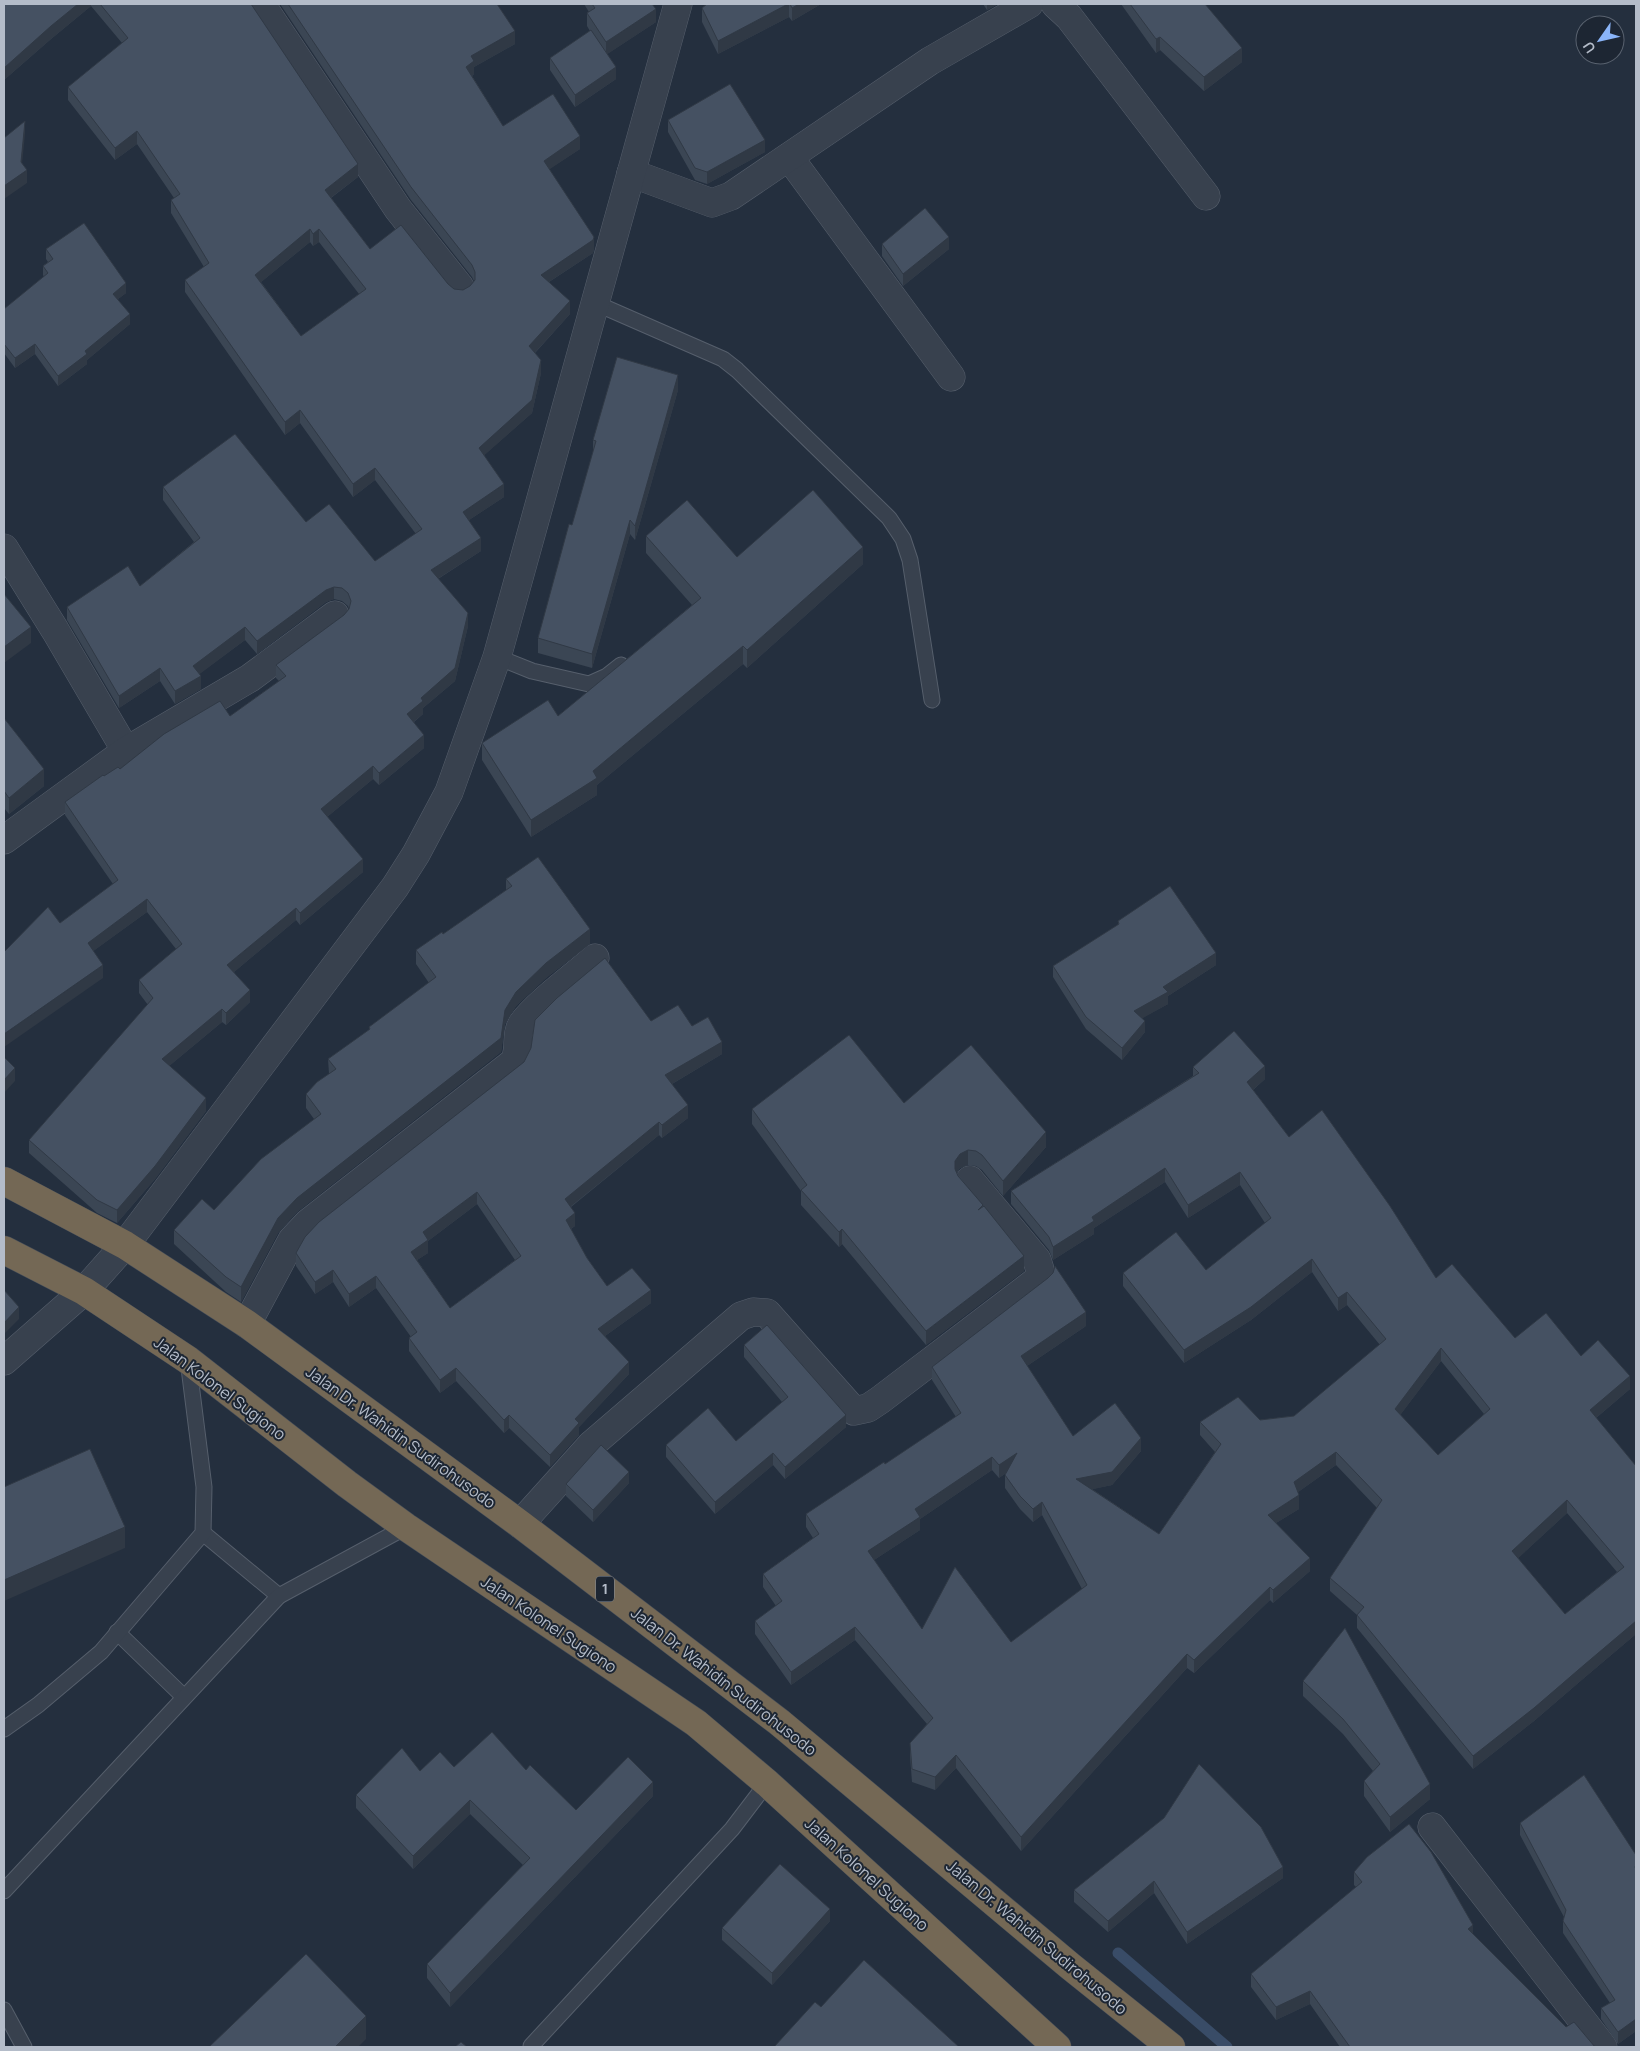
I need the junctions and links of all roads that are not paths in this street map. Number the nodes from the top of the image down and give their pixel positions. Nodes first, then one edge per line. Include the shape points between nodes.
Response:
1 (261, 4) edge
2 (678, 4) edge
3 (1029, 4) edge
4 (1055, 4) edge
5 (789, 157) junction
6 (642, 178) junction
7 (1206, 196) dead end
8 (460, 287) dead end
9 (602, 306) junction
10 (951, 377) dead end
11 (4, 548) edge
12 (335, 615) dead end
13 (630, 657) edge
14 (504, 659) junction
15 (932, 700) dead end
16 (126, 751) junction
17 (4, 840) edge
18 (595, 958) dead end
19 (970, 1180) dead end
20 (4, 1181) edge
21 (125, 1245) junction
22 (4, 1250) edge
23 (84, 1292) junction
24 (247, 1324) junction
25 (188, 1360) junction
26 (4, 1361) edge
27 (520, 1524) junction
28 (406, 1527) junction
29 (203, 1533) junction
30 (278, 1596) junction
31 (117, 1632) junction
32 (184, 1697) junction
33 (4, 1729) edge
34 (767, 1783) junction
35 (1432, 1827) dead end
36 (4, 1891) edge
37 (4, 2010) edge
38 (532, 2046) dead end
39 (24, 2047) edge
40 (1057, 2047) edge
41 (1171, 2047) edge
42 (1604, 2047) edge

1 - 8 street via 398,208
2 - 6 street
3 - 5 street via 930,61
4 - 7 street via 1069,17
5 - 6 street via 731,196 712,204
5 - 10 street
6 - 9 street
9 - 14 street
9 - 15 lane via 723,359 888,518 903,539 910,560
11 - 16 street
12 - 16 street via 250,678
13 - 14 lane via 607,676 588,684 532,671
14 - 21 street via 448,792 396,887
16 - 17 street
18 - 24 street via 522,1025 519,1054 514,1062 308,1222 292,1240
19 - 27 street via 1037,1260 1039,1279 1032,1285 880,1400 868,1408 854,1410 767,1313 753,1312 741,1316 591,1445
20 - 21 highway, Jalan Dr. Wahidin Sudirohusodo / 1
21 - 23 street
21 - 24 highway, Jalan Dr. Wahidin Sudirohusodo / 1
22 - 23 highway, Jalan Kolonel Sugiono
23 - 25 highway, Jalan Kolonel Sugiono
23 - 26 street
24 - 27 highway, Jalan Dr. Wahidin Sudirohusodo / 1
25 - 28 highway, Jalan Kolonel Sugiono
25 - 29 lane via 204,1487
27 - 41 highway, Jalan Dr. Wahidin Sudirohusodo / 1 via 779,1722
28 - 30 lane
28 - 34 highway, Jalan Kolonel Sugiono via 696,1723
29 - 30 lane
29 - 31 lane
30 - 32 lane
31 - 32 lane
31 - 33 lane via 101,1652
32 - 36 lane
34 - 38 lane via 732,1829
34 - 40 highway, Jalan Kolonel Sugiono
35 - 42 street
37 - 39 lane

